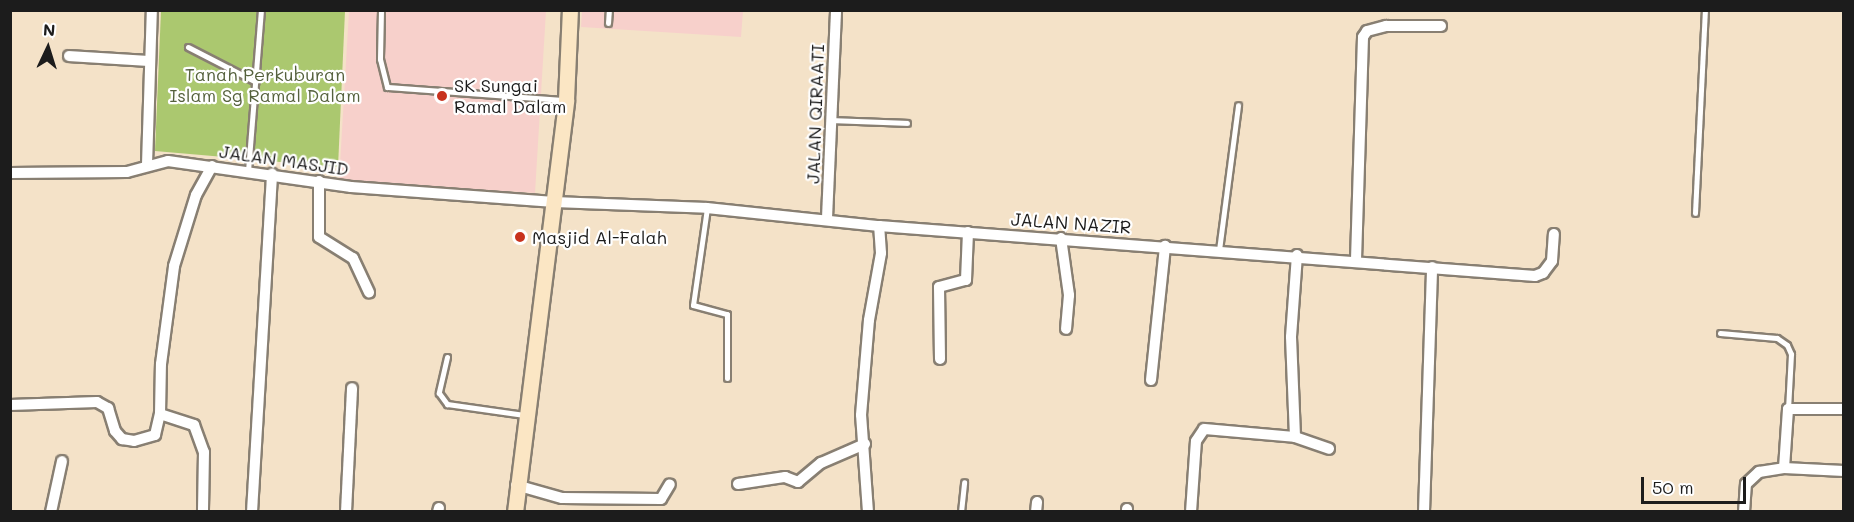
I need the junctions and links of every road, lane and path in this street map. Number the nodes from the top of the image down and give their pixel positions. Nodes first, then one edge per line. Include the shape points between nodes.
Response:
1 (152, 10) edge
2 (261, 10) edge
3 (381, 10) edge
4 (570, 10) edge
5 (609, 10) edge
6 (836, 10) edge
7 (1705, 10) edge
8 (608, 22) dead end
9 (1441, 26) dead end
10 (188, 47) dead end
11 (69, 56) dead end
12 (148, 61) junction
13 (256, 82) junction
14 (566, 100) junction
15 (1238, 105) dead end
16 (832, 120) junction
17 (907, 123) dead end
18 (147, 165) junction
19 (212, 166) junction
20 (248, 171) junction
21 (10, 173) edge
22 (272, 174) junction
23 (319, 181) junction
24 (554, 202) junction
25 (706, 208) junction
26 (1695, 213) dead end
27 (828, 219) junction
28 (879, 226) junction
29 (968, 232) junction
30 (1554, 234) dead end
31 (1061, 238) junction
32 (1165, 246) junction
33 (1219, 250) junction
34 (1297, 255) junction
35 (1356, 260) junction
36 (1432, 267) junction
37 (369, 292) dead end
38 (1066, 329) dead end
39 (1720, 333) dead end
40 (447, 357) dead end
41 (940, 359) dead end
42 (727, 378) dead end
43 (1151, 380) dead end
44 (352, 388) dead end
45 (10, 405) edge
46 (1788, 409) junction
47 (1844, 409) edge
48 (160, 414) junction
49 (524, 415) junction
50 (1295, 437) junction
51 (865, 444) junction
52 (1329, 449) dead end
53 (62, 461) dead end
54 (1784, 468) junction
55 (1844, 471) edge
56 (964, 482) dead end
57 (670, 484) dead end
58 (738, 484) dead end
59 (516, 485) junction
60 (51, 512) edge
61 (203, 512) edge
62 (252, 512) edge
63 (346, 512) edge
64 (515, 512) edge
65 (868, 512) edge
66 (961, 512) edge
67 (1191, 512) edge
68 (1424, 512) edge
69 (1744, 512) edge

1 - 12 street
2 - 13 lane
3 - 14 lane via 380,59 387,87
4 - 14 street
5 - 8 lane
6 - 16 street, JALAN QIRAATI
7 - 26 lane
9 - 35 street via 1386,26 1368,31 1363,37
10 - 13 lane
11 - 12 street
12 - 18 street
13 - 20 lane
14 - 24 street
15 - 33 lane
16 - 17 lane
16 - 27 street, JALAN QIRAATI
18 - 19 street, JALAN MASJID via 168,161
18 - 21 street, JALAN MASJID via 105,174
19 - 20 street, JALAN MASJID
19 - 48 street via 196,195 174,266 161,364
20 - 22 street, JALAN MASJID
22 - 23 street, JALAN MASJID
22 - 62 street
23 - 24 street, JALAN MASJID
23 - 37 street via 319,237 353,258
24 - 25 street, JALAN NAZIR
24 - 49 street
25 - 27 street, JALAN NAZIR
25 - 42 lane via 693,305 727,314
27 - 28 street, JALAN NAZIR
28 - 29 street, JALAN NAZIR
28 - 51 street via 881,253 869,320 861,415
29 - 31 street, JALAN NAZIR
29 - 41 street via 966,280 939,287
30 - 36 street, JALAN NAZIR via 1552,261 1544,273 1535,276
31 - 32 street, JALAN NAZIR
31 - 38 street via 1069,295
32 - 33 street, JALAN NAZIR
32 - 43 street
33 - 34 street, JALAN NAZIR
34 - 35 street, JALAN NAZIR
34 - 50 street via 1291,337
35 - 36 street, JALAN NAZIR
36 - 68 street
39 - 46 lane via 1777,338 1787,345 1791,354
40 - 49 lane via 439,393 447,404
44 - 63 street
45 - 48 street via 97,402 108,408 115,431 122,439 135,441 155,435
46 - 47 street
46 - 54 street
48 - 61 street via 195,425 201,438
49 - 59 street
50 - 52 street
50 - 67 street via 1204,429 1196,441
51 - 58 street via 821,463 798,482 785,477
51 - 65 street
53 - 60 street
54 - 55 street
54 - 69 street via 1750,477
56 - 66 lane
57 - 59 street via 661,499 562,498
59 - 64 street

